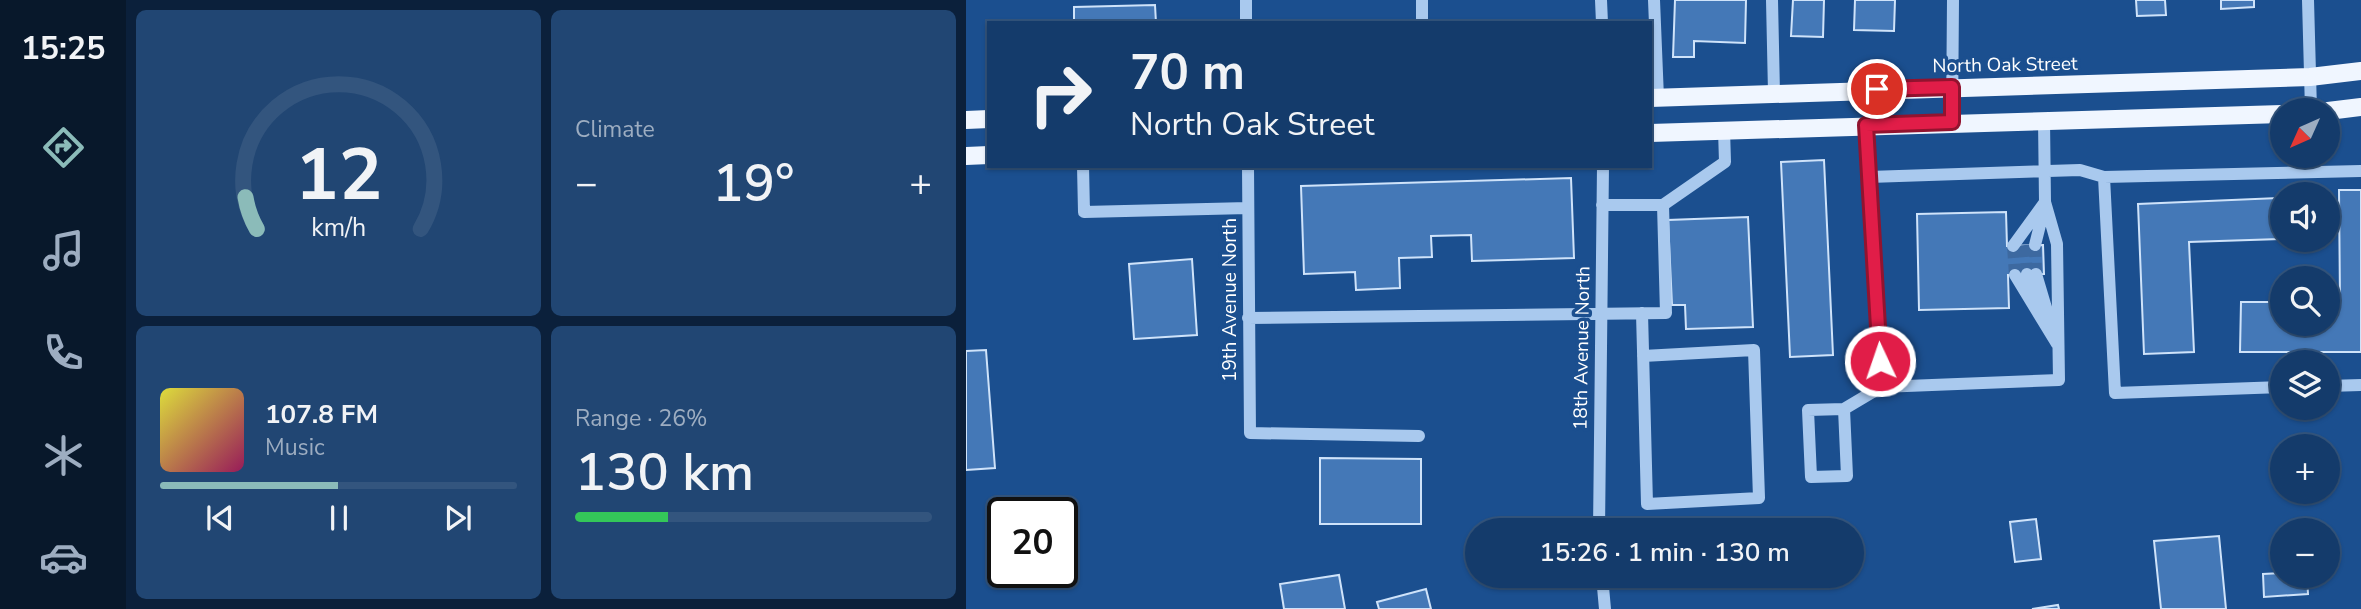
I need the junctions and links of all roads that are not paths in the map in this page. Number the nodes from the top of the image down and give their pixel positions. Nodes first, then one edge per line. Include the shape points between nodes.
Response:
1 (1246, 0) edge
2 (1422, 0) edge
3 (1601, 0) edge
4 (1654, 0) edge
5 (1772, 0) edge
6 (1953, 0) edge
7 (2308, 0) edge
8 (1246, 21) edge
9 (1422, 21) edge
10 (1602, 21) edge
11 (2361, 71) edge
12 (2310, 77) junction
13 (1952, 87) junction
14 (1774, 93) junction
15 (1654, 98) edge
16 (2311, 98) edge
17 (2361, 107) edge
18 (2340, 110) edge
19 (2270, 114) edge
20 (987, 119) edge
21 (966, 120) edge
22 (2044, 120) junction
23 (1952, 122) junction
24 (1866, 125) junction
25 (1724, 130) junction
26 (1652, 133) edge
27 (987, 155) edge
28 (966, 156) edge
29 (1083, 168) edge
30 (1248, 168) edge
31 (1603, 168) edge
32 (2311, 170) joint
33 (2044, 171) junction
34 (2361, 171) edge
35 (1869, 177) junction
36 (2104, 177) junction
37 (2045, 202) junction
38 (1602, 205) junction
39 (1663, 205) junction
40 (1248, 208) junction
41 (1642, 313) junction
42 (1599, 314) junction
43 (1248, 318) junction
44 (2057, 345) junction
45 (1643, 356) junction
46 (2361, 385) edge
47 (2340, 386) edge
48 (1881, 387) junction
49 (2270, 387) edge
50 (1843, 408) junction
51 (1419, 436) dead end
52 (1599, 518) edge
53 (1603, 588) edge
54 (1605, 609) edge

1 - 8 street
2 - 9 street
3 - 10 street
4 - 15 street
5 - 14 street
6 - 13 street
7 - 12 street
11 - 12 main road, North Oak Street
12 - 13 main road, North Oak Street
12 - 16 street
13 - 14 main road, North Oak Street
13 - 23 street
14 - 15 main road, North Oak Street
17 - 18 main road
19 - 22 main road
20 - 21 main road
22 - 23 main road
22 - 33 street
23 - 24 main road
24 - 25 main road
24 - 35 street
25 - 26 main road
25 - 39 street via 1725,162
27 - 28 main road
29 - 40 street via 1084,212
30 - 40 street, 19th Avenue North
31 - 38 street, 18th Avenue North
32 - 34 street
32 - 36 street
33 - 35 street
33 - 36 street via 2080,170
33 - 37 street
35 - 48 street
36 - 49 street via 2115,393
37 - 37 street via 2024,245
37 - 44 street via 2057,244
38 - 39 street
38 - 42 street, 18th Avenue North
39 - 41 street via 1666,313
40 - 43 street, 19th Avenue North
41 - 42 street
41 - 45 street
42 - 43 street
42 - 52 street, 18th Avenue North
43 - 51 street, 19th Avenue North via 1250,433
44 - 44 street via 2026,274
44 - 48 street via 2059,380
45 - 45 street via 1647,504 1759,498 1754,350
46 - 47 street
48 - 50 street
50 - 50 street via 1808,410 1811,477 1847,476
53 - 54 street

